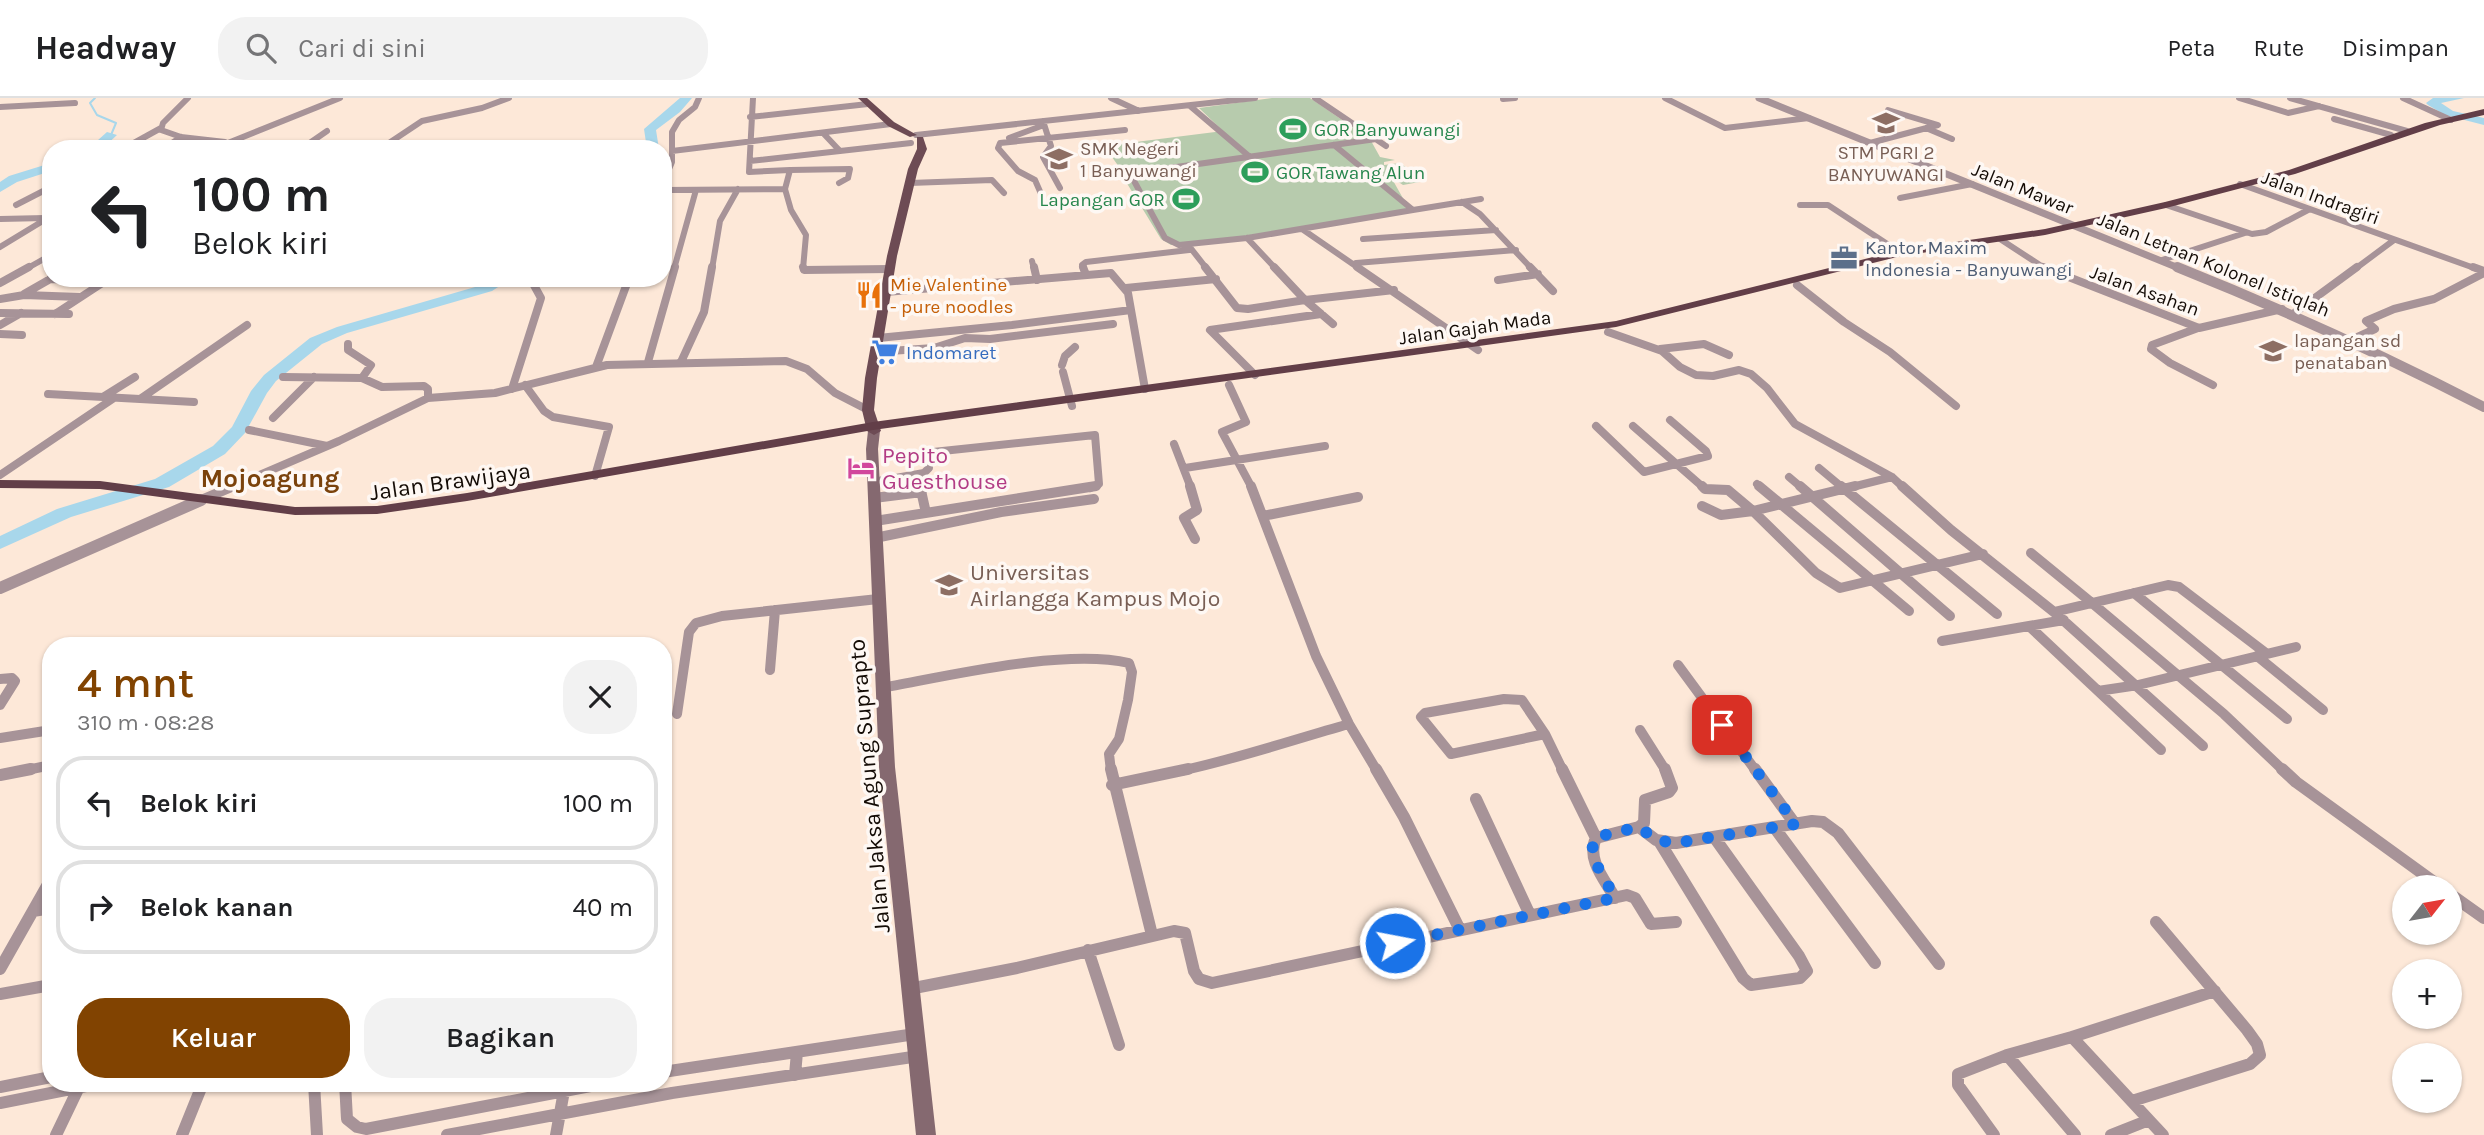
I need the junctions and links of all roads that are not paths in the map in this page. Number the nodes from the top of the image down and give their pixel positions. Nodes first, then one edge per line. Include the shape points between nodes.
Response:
1 (188, 98) edge
2 (340, 98) edge
3 (509, 98) edge
4 (699, 98) edge
5 (753, 98) edge
6 (1111, 98) edge
7 (1255, 98) edge
8 (1315, 98) edge
9 (1326, 98) edge
10 (1515, 98) edge
11 (1665, 98) edge
12 (1759, 98) edge
13 (2239, 98) edge
14 (2290, 98) edge
15 (2403, 98) edge
16 (1503, 99) edge
17 (1219, 100) edge
18 (865, 101) edge
19 (75, 103) dead end
20 (1190, 106) junction
21 (2319, 106) junction
22 (0, 107) edge
23 (1888, 110) dead end
24 (1139, 111) junction
25 (2484, 112) edge
26 (1102, 115) junction
27 (750, 117) junction
28 (1809, 118) junction
29 (2334, 119) dead end
30 (2454, 119) junction
31 (1044, 123) junction
32 (1363, 123) dead end
33 (2436, 124) junction
34 (892, 125) junction
35 (161, 128) junction
36 (1926, 128) junction
37 (1125, 130) dead end
38 (327, 131) dead end
39 (2407, 131) junction
40 (1114, 132) junction
41 (823, 133) junction
42 (2391, 135) junction
43 (181, 137) junction
44 (1049, 138) junction
45 (1376, 139) junction
46 (1952, 139) dead end
47 (139, 140) edge
48 (176, 140) edge
49 (209, 140) edge
50 (234, 140) edge
51 (314, 140) edge
52 (394, 140) edge
53 (915, 140) junction
54 (751, 143) junction
55 (1000, 143) junction
56 (1870, 143) junction
57 (1334, 145) junction
58 (1386, 146) dead end
59 (672, 151) junction
60 (840, 151) junction
61 (1250, 157) junction
62 (672, 159) edge
63 (750, 161) junction
64 (826, 161) dead end
65 (823, 169) junction
66 (790, 170) junction
67 (749, 172) junction
68 (2284, 173) junction
69 (839, 183) dead end
70 (910, 183) junction
71 (1972, 184) junction
72 (2239, 184) junction
73 (1060, 188) dead end
74 (785, 189) junction
75 (672, 190) edge
76 (696, 190) junction
77 (740, 190) junction
78 (42, 192) edge
79 (1004, 193) dead end
80 (1042, 196) dead end
81 (1900, 198) dead end
82 (1481, 199) dead end
83 (1462, 202) junction
84 (16, 205) dead end
85 (1800, 205) dead end
86 (2166, 205) junction
87 (1413, 210) junction
88 (2308, 211) junction
89 (42, 217) edge
90 (0, 219) edge
91 (42, 222) edge
92 (1302, 229) junction
93 (2075, 229) junction
94 (1496, 230) junction
95 (2249, 233) junction
96 (1247, 238) junction
97 (1363, 239) dead end
98 (2394, 240) junction
99 (2003, 241) junction
100 (0, 247) edge
101 (1191, 248) junction
102 (1516, 250) junction
103 (1901, 253) junction
104 (42, 260) edge
105 (2162, 260) junction
106 (1032, 261) dead end
107 (1355, 263) junction
108 (890, 269) junction
109 (2484, 272) edge
110 (1538, 274) junction
111 (1086, 275) junction
112 (672, 276) edge
113 (1216, 279) junction
114 (1037, 280) junction
115 (1498, 280) dead end
116 (0, 283) edge
117 (42, 284) edge
118 (1797, 285) junction
119 (96, 287) edge
120 (535, 287) edge
121 (626, 287) edge
122 (669, 287) edge
123 (1126, 288) junction
124 (1394, 290) junction
125 (1553, 291) dead end
126 (886, 292) junction
127 (24, 295) junction
128 (80, 298) junction
129 (0, 299) edge
130 (1305, 300) junction
131 (2283, 309) junction
132 (1131, 310) junction
133 (0, 313) edge
134 (21, 313) junction
135 (54, 314) junction
136 (69, 314) dead end
137 (1321, 314) junction
138 (2293, 314) junction
139 (1113, 324) dead end
140 (1333, 324) dead end
141 (0, 325) edge
142 (247, 325) dead end
143 (2199, 328) junction
144 (1608, 332) junction
145 (0, 334) edge
146 (22, 335) dead end
147 (878, 338) junction
148 (2351, 340) junction
149 (348, 344) dead end
150 (1074, 347) dead end
151 (1475, 347) junction
152 (1659, 349) junction
153 (875, 352) junction
154 (1729, 355) dead end
155 (648, 362) junction
156 (681, 362) junction
157 (596, 367) junction
158 (1255, 375) junction
159 (135, 377) dead end
160 (283, 377) dead end
161 (314, 377) junction
162 (362, 378) junction
163 (1229, 384) junction
164 (525, 385) junction
165 (2213, 385) dead end
166 (1179, 388) junction
167 (512, 389) junction
168 (1145, 390) junction
169 (48, 394) dead end
170 (103, 397) junction
171 (114, 398) junction
172 (428, 398) junction
173 (140, 399) junction
174 (194, 402) dead end
175 (1071, 403) junction
176 (1956, 406) dead end
177 (2484, 407) edge
178 (868, 410) junction
179 (273, 418) dead end
180 (1670, 420) dead end
181 (1596, 426) dead end
182 (1633, 426) dead end
183 (873, 428) junction
184 (249, 430) dead end
185 (1174, 444) dead end
186 (328, 446) junction
187 (1325, 446) dead end
188 (1238, 461) junction
189 (677, 463) junction
190 (1676, 464) junction
191 (1185, 468) junction
192 (1819, 468) dead end
193 (0, 475) edge
194 (918, 475) junction
195 (595, 476) junction
196 (1789, 477) dead end
197 (1892, 477) junction
198 (0, 484) edge
199 (1758, 484) dead end
200 (128, 490) junction
201 (873, 490) junction
202 (1846, 490) junction
203 (0, 491) edge
204 (922, 492) junction
205 (157, 495) joint
206 (1358, 497) dead end
207 (1814, 498) junction
208 (1094, 499) dead end
209 (194, 502) junction
210 (1780, 505) junction
211 (1702, 506) dead end
212 (1753, 511) junction
213 (926, 513) junction
214 (1264, 516) junction
215 (875, 530) junction
216 (1195, 539) dead end
217 (1983, 554) junction
218 (2031, 554) dead end
219 (1937, 565) junction
220 (1903, 573) junction
221 (1872, 581) junction
222 (0, 588) edge
223 (2134, 593) junction
224 (878, 599) junction
225 (2092, 603) junction
226 (775, 610) junction
227 (1909, 611) dead end
228 (2054, 611) junction
229 (1997, 614) dead end
230 (1950, 616) dead end
231 (2064, 620) junction
232 (2029, 626) junction
233 (1942, 641) dead end
234 (2296, 647) dead end
235 (2262, 655) junction
236 (2223, 664) junction
237 (1678, 665) dead end
238 (770, 670) dead end
239 (2178, 675) junction
240 (0, 678) edge
241 (2138, 685) junction
242 (881, 688) junction
243 (2098, 691) junction
244 (0, 705) edge
245 (2323, 710) dead end
246 (677, 714) dead end
247 (2287, 719) dead end
248 (1349, 724) junction
249 (1640, 730) dead end
250 (42, 731) edge
251 (1545, 734) junction
252 (0, 738) edge
253 (2203, 746) dead end
254 (2161, 750) dead end
255 (42, 767) edge
256 (0, 775) edge
257 (1112, 785) junction
258 (1476, 799) dead end
259 (1796, 824) junction
260 (1639, 827) junction
261 (1774, 827) junction
262 (1714, 837) junction
263 (1596, 838) junction
264 (1659, 841) junction
265 (2424, 875) edge
266 (1615, 898) junction
267 (42, 899) edge
268 (2462, 902) edge
269 (42, 910) edge
270 (33, 911) junction
271 (1530, 915) junction
272 (2484, 918) edge
273 (1676, 922) dead end
274 (2156, 922) dead end
275 (1460, 930) junction
276 (1152, 935) junction
277 (1088, 950) junction
278 (1875, 963) dead end
279 (1939, 964) dead end
280 (0, 969) edge
281 (42, 987) edge
282 (909, 989) junction
283 (2215, 991) junction
284 (0, 994) edge
285 (915, 1034) junction
286 (2072, 1037) junction
287 (1119, 1045) dead end
288 (797, 1052) junction
289 (2007, 1055) junction
290 (919, 1056) junction
291 (672, 1071) edge
292 (794, 1074) junction
293 (42, 1079) edge
294 (0, 1087) edge
295 (50, 1092) edge
296 (77, 1092) edge
297 (199, 1092) edge
298 (317, 1092) edge
299 (345, 1092) edge
300 (559, 1092) edge
301 (564, 1092) edge
302 (2132, 1101) junction
303 (0, 1103) edge
304 (560, 1113) junction
305 (2149, 1119) junction
306 (55, 1135) edge
307 (182, 1135) edge
308 (317, 1135) edge
309 (447, 1135) edge
310 (556, 1135) edge
311 (926, 1135) edge
312 (1994, 1135) edge
313 (2075, 1135) edge
314 (2111, 1135) edge
315 (2164, 1135) edge

1 - 35 street
2 - 50 street
3 - 52 street via 422,121
4 - 59 street via 674,129
5 - 27 street
6 - 24 street
7 - 17 street
8 - 45 street
9 - 32 street
10 - 16 street
11 - 28 street via 1725,128
12 - 28 street, Jalan Mawar
13 - 21 street via 2288,113
14 - 21 street
15 - 30 street
17 - 20 street
18 - 27 street
18 - 34 main road
19 - 22 street
20 - 24 street
20 - 61 street
21 - 39 street
23 - 36 street via 1938,124
24 - 26 street
25 - 30 highway
26 - 31 street
26 - 40 street
27 - 54 street
28 - 56 street, Jalan Mawar
29 - 42 street
30 - 33 highway
31 - 44 street
31 - 53 street via 962,130
31 - 55 street
33 - 39 highway
33 - 68 highway
34 - 41 street
34 - 53 main road
35 - 43 street
35 - 47 street
36 - 46 street
36 - 56 street
37 - 40 street
38 - 51 street
39 - 42 highway
40 - 44 street
41 - 54 street
41 - 60 street
42 - 68 highway
43 - 48 street
43 - 49 street
44 - 55 street
44 - 73 street via 1051,146 1042,158
45 - 57 street
45 - 58 street
53 - 60 street
53 - 70 main road
54 - 59 street
54 - 63 street
55 - 80 street via 998,148 1018,171 1035,180
56 - 71 street, Jalan Mawar
57 - 61 street
57 - 87 street
59 - 62 street
60 - 63 street
61 - 101 street via 1134,176 1165,238
63 - 67 street
64 - 65 street
65 - 66 street
65 - 69 street via 850,169 848,178
66 - 67 street
66 - 74 street
67 - 77 street
68 - 72 highway
70 - 79 street via 992,180
70 - 108 main road
71 - 81 street
71 - 93 street, Jalan Mawar
72 - 86 highway
72 - 88 street, Jalan Indragiri
74 - 77 street
74 - 108 street via 806,235 804,270
75 - 76 street
76 - 77 street
76 - 112 street
77 - 156 street via 720,221 704,312
78 - 84 street
82 - 83 street
83 - 87 street
83 - 94 street
85 - 103 street via 1828,205
86 - 93 highway
86 - 95 street
87 - 92 street
88 - 95 street via 2262,233
88 - 98 street, Jalan Indragiri
89 - 90 street
91 - 100 street
92 - 96 street
92 - 107 street
93 - 99 highway
93 - 105 street, Jalan Letnan Kolonel Istiqlah
94 - 97 street
94 - 102 street
95 - 105 street
96 - 101 street
96 - 130 street
98 - 109 street
98 - 138 street, Jalan Indragiri
99 - 103 highway, Jalan Gajah Mada
99 - 118 highway via 1919,255
99 - 143 street, Jalan Asahan via 2048,270
101 - 111 street via 1086,262 1082,265
101 - 113 street
102 - 107 street
102 - 110 street
103 - 151 highway, Jalan Gajah Mada via 1616,324
104 - 116 street
105 - 131 street, Jalan Letnan Kolonel Istiqlah
106 - 114 street
107 - 124 street
108 - 126 main road
109 - 148 street via 2434,299 2365,322 2375,330
110 - 115 street
110 - 125 street
111 - 114 street
111 - 123 street via 1111,273
113 - 123 street
113 - 130 street via 1240,309
114 - 126 street
117 - 127 street
118 - 144 highway
118 - 176 street
119 - 128 street
120 - 167 street via 541,298
121 - 157 street
122 - 155 street
123 - 132 street
124 - 130 street
124 - 151 street
126 - 147 main road
127 - 128 street
127 - 129 street
128 - 135 street
130 - 137 street
131 - 138 street, Jalan Letnan Kolonel Istiqlah
131 - 143 street, Jalan Asahan
132 - 147 street
132 - 168 street
133 - 134 street
134 - 135 street
134 - 141 street
135 - 136 street
137 - 140 street
137 - 158 street via 1210,330
138 - 148 street, Jalan Letnan Kolonel Istiqlah
139 - 153 street
142 - 173 street
143 - 165 street via 2159,341 2151,349
144 - 151 highway
144 - 152 street
145 - 146 street
147 - 153 main road
148 - 177 street, Jalan Letnan Kolonel Istiqlah
149 - 162 street via 351,354 372,365
150 - 175 street via 1065,356 1063,368
151 - 158 highway, Jalan Gajah Mada
151 - 163 highway
152 - 154 street via 1704,344
152 - 197 street via 1680,367 1701,376 1747,372 1767,388 1795,424
153 - 178 main road
155 - 156 street
155 - 157 street
156 - 178 street via 786,361 807,369 835,393
157 - 164 street
158 - 166 highway, Jalan Gajah Mada
159 - 170 street
160 - 161 street
161 - 162 street
161 - 179 street
162 - 172 street via 377,386 424,386
163 - 166 highway
163 - 188 street via 1246,422 1222,432
164 - 167 street
164 - 195 street via 553,417 609,427
166 - 168 highway, Jalan Gajah Mada
166 - 175 highway
167 - 172 street
168 - 175 highway, Jalan Gajah Mada
169 - 170 street
170 - 171 street
171 - 173 street
171 - 193 street
172 - 186 street
173 - 174 street
175 - 183 highway, Jalan Gajah Mada
175 - 183 highway, Jalan Brawijaya via 903,428
178 - 183 main road
180 - 190 street via 1708,454
181 - 190 street via 1644,472
182 - 190 street
183 - 189 highway, Jalan Brawijaya
183 - 201 main road, Jalan Jaksa Agung Suprapto
184 - 186 street
185 - 191 street
186 - 209 street
187 - 188 street
188 - 191 street
188 - 214 street
189 - 195 highway, Jalan Brawijaya
189 - 209 highway, Jalan Brawijaya via 464,505 373,516 280,517
190 - 212 street via 1702,490 1728,490
191 - 216 street via 1198,508 1184,518
192 - 202 street
194 - 201 street
194 - 204 street
194 - 213 street via 928,471 928,455 933,452 1095,435 1096,486
195 - 209 highway, Jalan Brawijaya via 377,510 295,511
196 - 207 street
197 - 202 street
197 - 217 street
198 - 200 highway, Jalan Brawijaya via 84,484
199 - 210 street
200 - 203 highway, Jalan Brawijaya
200 - 205 highway, Jalan Brawijaya
201 - 204 street
201 - 215 main road, Jalan Jaksa Agung Suprapto
202 - 207 street
202 - 219 street
204 - 213 street
205 - 209 highway, Jalan Brawijaya
206 - 214 street
207 - 210 street
207 - 220 street
208 - 215 street
209 - 222 street
210 - 212 street
210 - 221 street
211 - 212 street via 1724,518
212 - 221 street via 1833,586
213 - 215 street
214 - 248 street via 1317,656
215 - 224 main road, Jalan Jaksa Agung Suprapto
217 - 219 street
217 - 228 street
218 - 225 street
219 - 220 street
219 - 229 street
220 - 221 street
220 - 230 street
221 - 227 street
223 - 225 street
223 - 235 street via 2179,587
223 - 236 street
224 - 226 street
224 - 242 main road, Jalan Jaksa Agung Suprapto
225 - 228 street
225 - 239 street
226 - 238 street
226 - 246 street via 703,619 692,626
228 - 231 street
231 - 232 street
231 - 241 street
232 - 233 street
232 - 243 street
234 - 235 street
235 - 236 street
235 - 245 street
236 - 239 street
236 - 247 street
237 - 259 street
239 - 241 street
239 - 265 street via 2296,782
240 - 244 street via 15,681
241 - 243 street
241 - 253 street
242 - 257 street via 1039,663 1126,661 1132,672 1119,739 1110,754
242 - 282 main road, Jalan Jaksa Agung Suprapto
243 - 254 street
248 - 257 street via 1235,759
248 - 275 street via 1378,769
249 - 260 street via 1669,775 1672,788 1645,800 1644,822
250 - 252 street
251 - 251 street via 1518,698 1421,717 1451,754
251 - 263 street
255 - 256 street
257 - 276 street
258 - 271 street
259 - 261 street
259 - 279 street via 1823,822 1838,832
260 - 263 street
260 - 264 street
261 - 262 street
261 - 278 street
262 - 264 street
262 - 264 street via 1799,956 1807,971 1800,978 1751,985 1743,978
263 - 266 street via 1591,846 1594,860
266 - 271 street
266 - 273 street via 1632,895 1652,925
267 - 270 street
268 - 272 street
269 - 270 street
270 - 280 street
271 - 275 street
274 - 283 street
275 - 276 street via 1212,983 1199,979 1185,933
276 - 277 street
277 - 282 street
277 - 287 street
281 - 284 street
282 - 285 main road, Jalan Jaksa Agung Suprapto
283 - 286 street
283 - 302 street via 2257,1044 2256,1061
285 - 288 street
285 - 290 main road, Jalan Jaksa Agung Suprapto
286 - 289 street
286 - 302 street
288 - 291 street
288 - 292 street
289 - 312 street via 1961,1071 1956,1077
289 - 313 street
290 - 292 street
290 - 311 main road, Jalan Jaksa Agung Suprapto
292 - 304 street
293 - 294 street
295 - 303 street
296 - 306 street
297 - 307 street
298 - 308 street
299 - 300 street via 348,1122 366,1129
301 - 304 street
302 - 305 street
304 - 309 street
304 - 310 street
305 - 314 street
305 - 315 street

